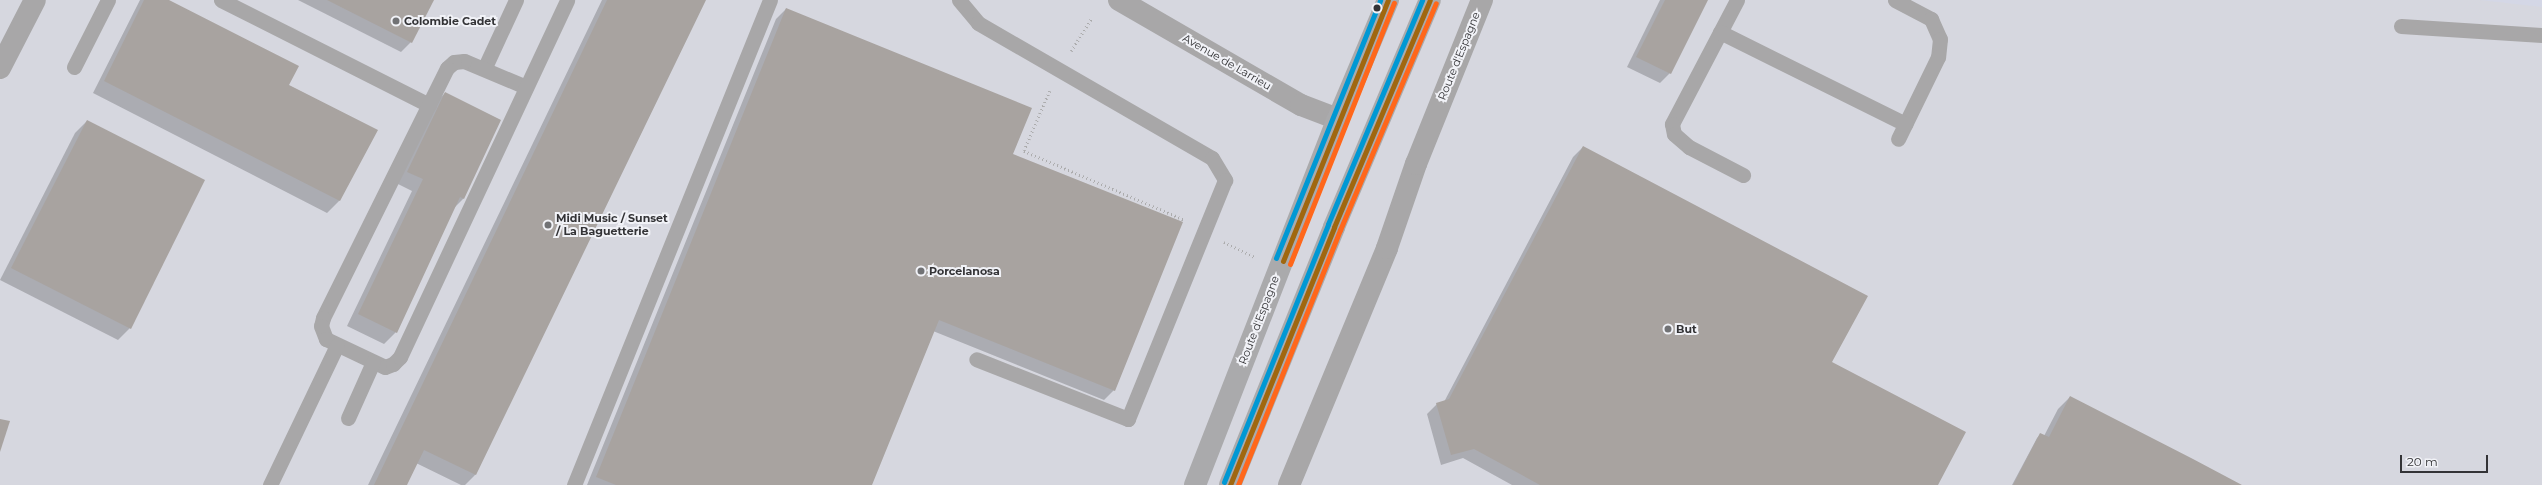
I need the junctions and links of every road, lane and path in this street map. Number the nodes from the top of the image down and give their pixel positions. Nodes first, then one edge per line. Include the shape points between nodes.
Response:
1 (35, 0) edge
2 (108, 0) edge
3 (221, 0) edge
4 (516, 0) edge
5 (567, 0) edge
6 (770, 0) edge
7 (959, 0) edge
8 (1119, 0) edge
9 (1388, 0) edge
10 (1430, 0) edge
11 (1482, 0) edge
12 (1737, 0) edge
13 (1895, 0) edge
14 (1091, 19) dead end
15 (2401, 26) dead end
16 (1720, 32) junction
17 (2542, 35) edge
18 (74, 67) dead end
19 (485, 67) junction
20 (0, 68) edge
21 (1059, 70) junction
22 (526, 88) junction
23 (429, 105) junction
24 (1338, 119) junction
25 (1905, 124) junction
26 (1898, 139) dead end
27 (1743, 175) dead end
28 (1204, 234) junction
29 (1258, 258) dead end
30 (337, 345) junction
31 (976, 359) dead end
32 (373, 362) junction
33 (348, 418) dead end
34 (270, 485) edge
35 (574, 485) edge
36 (1195, 485) edge
37 (1230, 485) edge
38 (1289, 485) edge

1 - 20 street
2 - 18 lane
3 - 23 lane
4 - 19 lane
5 - 22 lane
6 - 35 lane
7 - 21 lane via 978,23
8 - 24 street, Avenue de Larrieu via 1301,105
9 - 24 main road, Route d'Espagne
10 - 37 main road via 1334,227
11 - 38 street, Route d'Espagne via 1416,164 1387,248
12 - 16 lane
13 - 25 lane via 1931,19 1940,39 1938,57
14 - 21 path
15 - 17 lane
16 - 25 lane
16 - 27 lane via 1672,124 1674,134 1689,147
19 - 22 lane
19 - 23 lane via 464,61 454,62 447,68
21 - 28 lane via 1212,158 1225,180
21 - 28 path via 1024,151 1189,221
22 - 32 lane via 400,357 386,367
23 - 30 lane via 323,318 322,334
24 - 36 main road, Route d'Espagne
25 - 26 lane
28 - 29 path
28 - 31 lane via 1128,418
30 - 32 lane
30 - 34 lane
32 - 33 lane

